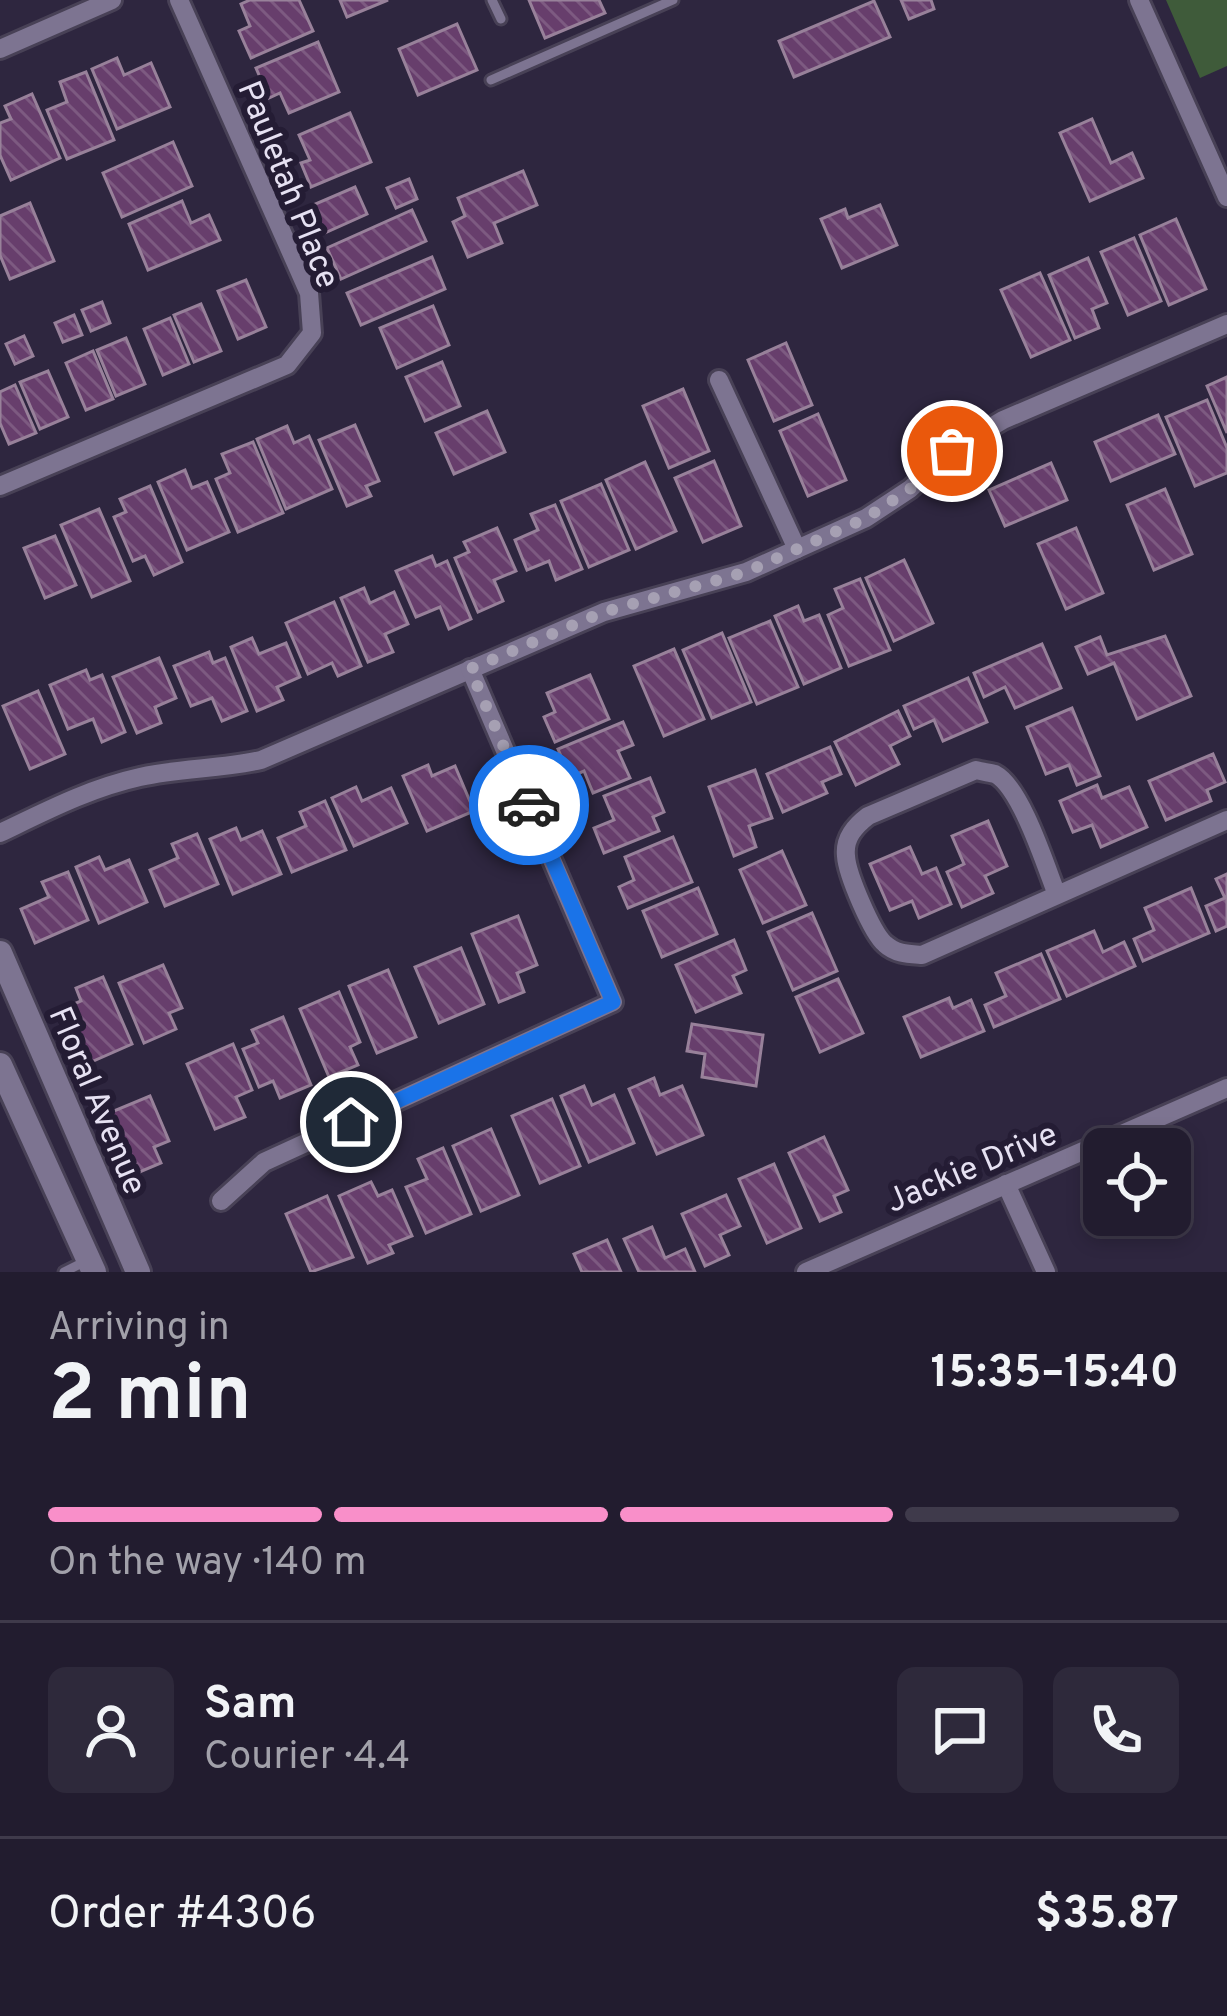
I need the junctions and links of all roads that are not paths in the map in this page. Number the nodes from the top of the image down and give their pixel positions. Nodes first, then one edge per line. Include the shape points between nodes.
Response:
1 (112, 0) edge
2 (179, 0) edge
3 (492, 0) edge
4 (673, 0) edge
5 (1139, 0) edge
6 (500, 19) dead end
7 (0, 49) edge
8 (491, 80) dead end
9 (1226, 190) edge
10 (1227, 324) edge
11 (719, 380) dead end
12 (0, 486) edge
13 (797, 548) junction
14 (470, 669) junction
15 (1227, 820) edge
16 (0, 832) edge
17 (1057, 895) junction
18 (0, 953) edge
19 (0, 1065) edge
20 (1227, 1088) edge
21 (1006, 1184) junction
22 (221, 1201) dead end
23 (91, 1266) edge
24 (64, 1272) edge
25 (138, 1272) edge
26 (806, 1272) edge
27 (1046, 1272) edge

1 - 7 street
2 - 12 street, Pauletah Place via 308,292 312,333 287,364
3 - 6 lane
4 - 8 lane
5 - 9 street
10 - 13 street via 1004,420 866,518
11 - 13 street
13 - 14 street via 746,572 604,612
14 - 16 street via 261,760 105,786
14 - 22 street via 613,1002 264,1162
15 - 17 street
17 - 17 street via 922,956 902,954 874,929 845,857 848,840 868,816 976,770 993,773 1016,799
18 - 25 street, Floral Avenue
19 - 23 street
20 - 21 street, Jackie Drive
21 - 26 street, Jackie Drive
21 - 27 street
23 - 24 lane

